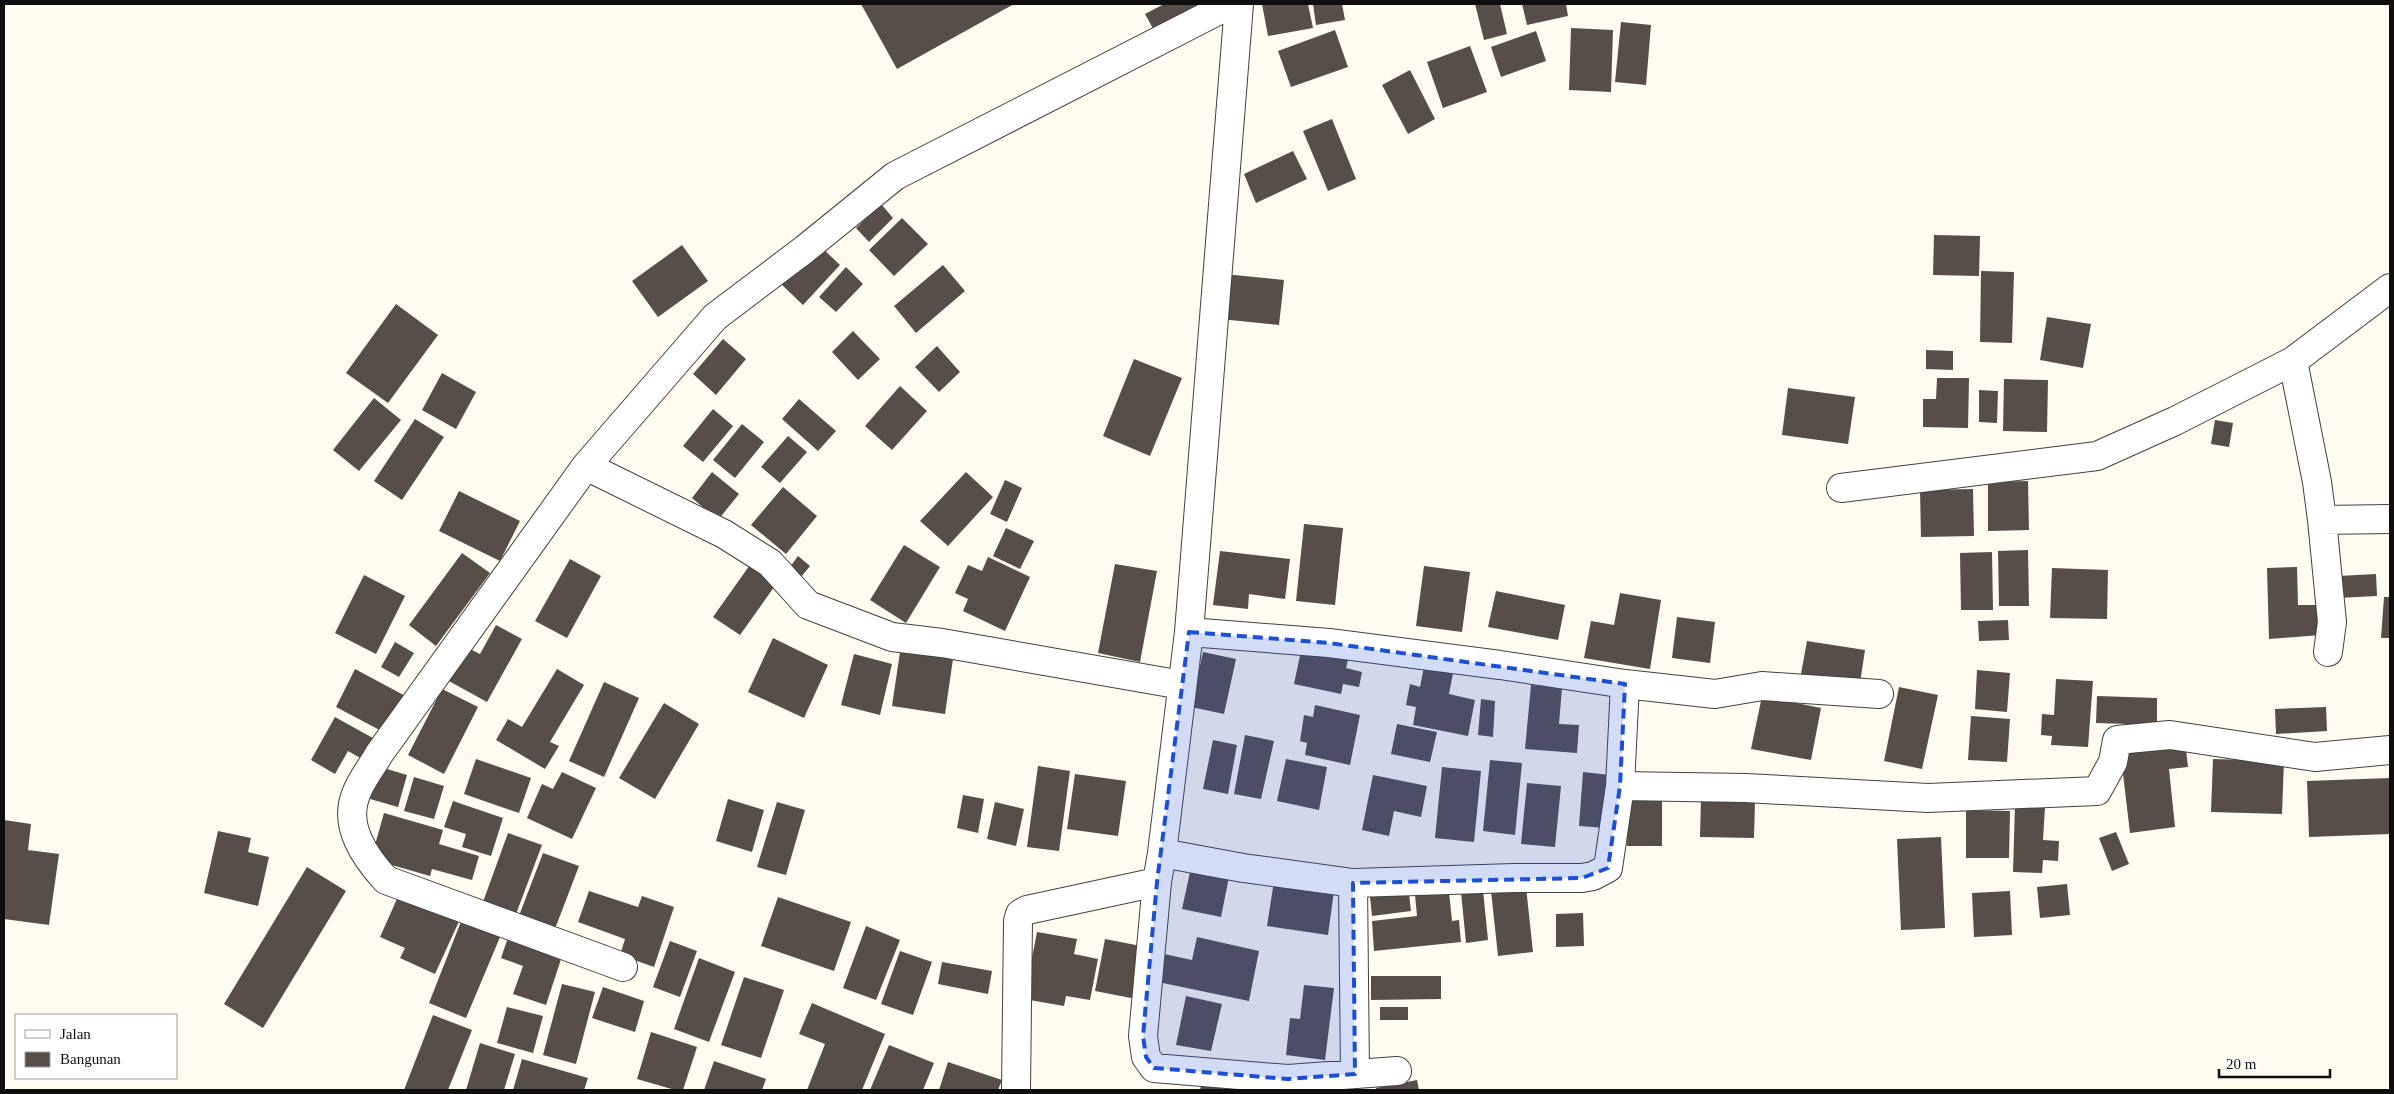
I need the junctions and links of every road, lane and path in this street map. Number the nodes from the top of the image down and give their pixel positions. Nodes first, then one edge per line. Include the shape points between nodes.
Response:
1 (1231, 4) edge
2 (1240, 4) edge
3 (2390, 288) edge
4 (2293, 361) junction
5 (586, 466) junction
6 (1842, 488) dead end
7 (2390, 519) edge
8 (2322, 520) junction
9 (1189, 632) junction
10 (2328, 652) dead end
11 (1626, 684) junction
12 (1182, 685) junction
13 (1879, 694) dead end
14 (2390, 750) edge
15 (1620, 786) junction
16 (1162, 853) junction
17 (1157, 882) junction
18 (1353, 883) junction
19 (623, 967) dead end
20 (1397, 1071) dead end
21 (1355, 1074) junction
22 (1016, 1090) edge

1 - 5 street via 895,176 715,317
2 - 9 street
3 - 4 street
4 - 6 street via 2097,456
4 - 8 street
5 - 12 street via 724,534 770,564 808,605 892,637
5 - 19 street via 380,754 356,794 350,818 369,861 386,880
7 - 8 street
8 - 10 street via 2332,622
9 - 11 street via 1329,643 1500,664
9 - 12 street
11 - 13 street via 1715,694 1762,686
11 - 15 street
12 - 16 street
14 - 15 street via 2315,757 2170,735 2117,740 2113,762 2096,791 1928,798 1746,788
15 - 18 street via 1608,868 1593,876
16 - 17 street
16 - 18 street
17 - 21 street via 1143,1036 1146,1057 1154,1068 1288,1079
17 - 22 street via 1020,914
18 - 21 street
20 - 21 street

